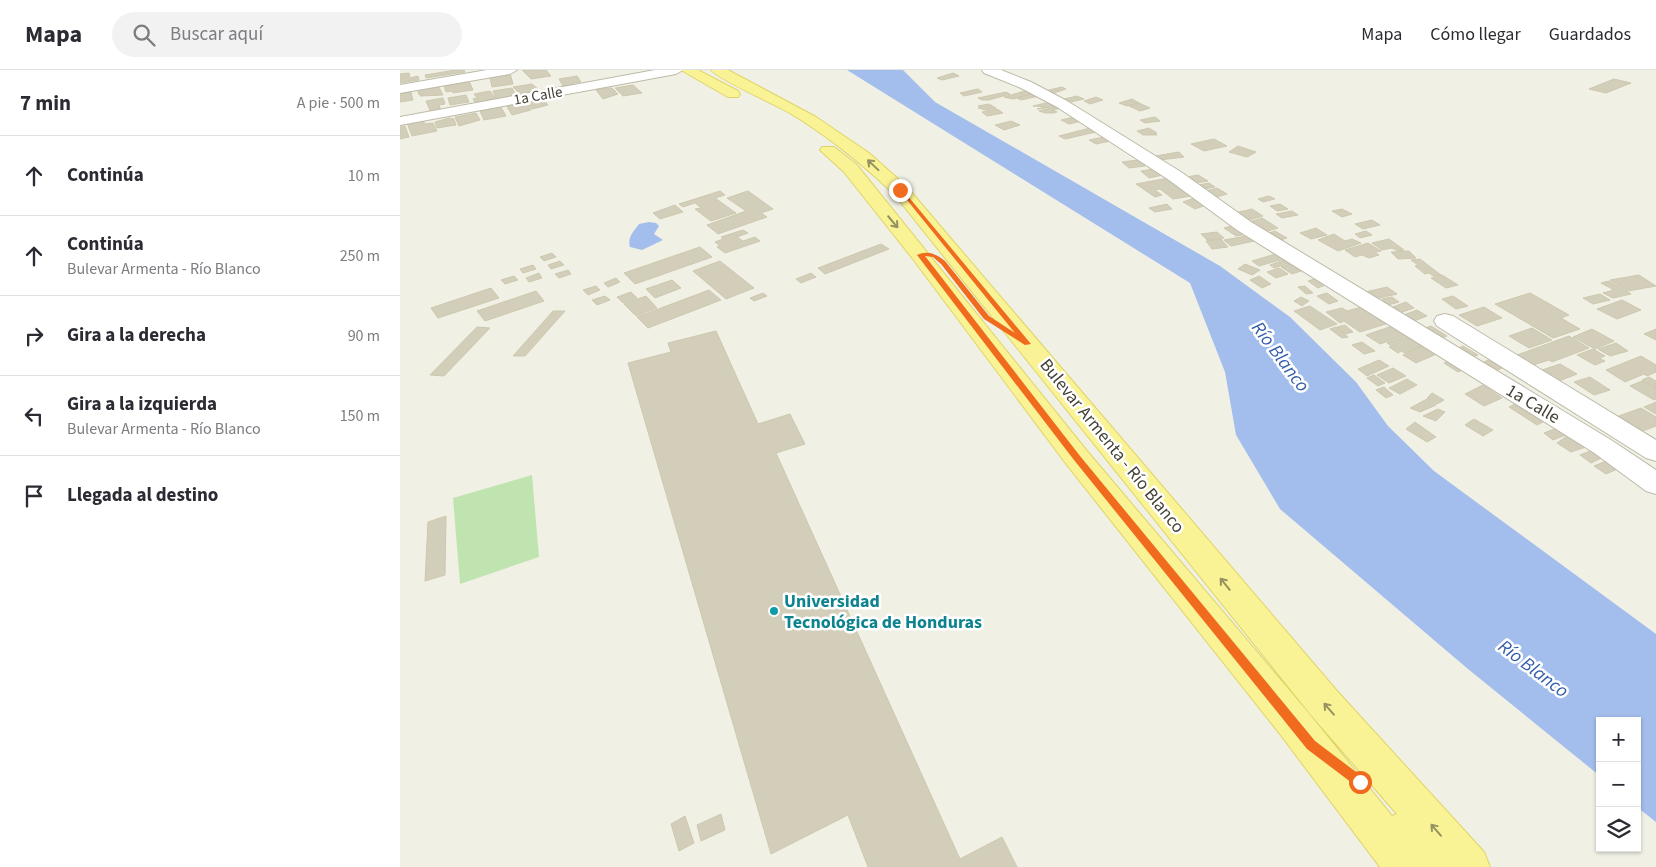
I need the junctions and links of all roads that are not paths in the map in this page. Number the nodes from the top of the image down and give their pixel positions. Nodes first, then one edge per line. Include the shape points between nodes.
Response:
1 (510, 70) edge
2 (595, 70) edge
3 (656, 70) edge
4 (676, 70) edge
5 (688, 70) edge
6 (718, 70) edge
7 (988, 70) edge
8 (611, 81) junction
9 (400, 89) edge
10 (400, 121) edge
11 (920, 255) junction
12 (1445, 321) dead end
13 (1028, 344) junction
14 (1656, 452) edge
15 (1656, 484) edge
16 (1311, 745) junction
17 (1406, 867) edge
18 (1428, 867) edge
19 (1469, 867) edge

1 - 9 street
2 - 8 street
3 - 8 street, 1a Calle
4 - 8 street, 1a Calle
5 -> 11 main road, Bulevar Armenta - Río Blanco via 802,132 836,155
13 -> 6 main road, Bulevar Armenta - Río Blanco via 900,190 864,157 797,111
7 - 15 street, 1a Calle via 1062,104 1175,176 1244,226 1602,446
8 - 10 street, 1a Calle
11 - 13 main road via 935,256 986,318
11 - 16 main road, Bulevar Armenta - Río Blanco via 1077,458
12 - 14 street
19 -> 13 main road, Bulevar Armenta - Río Blanco via 1324,703
16 - 17 main road, Bulevar Armenta - Río Blanco
16 - 18 main road via 1360,782

